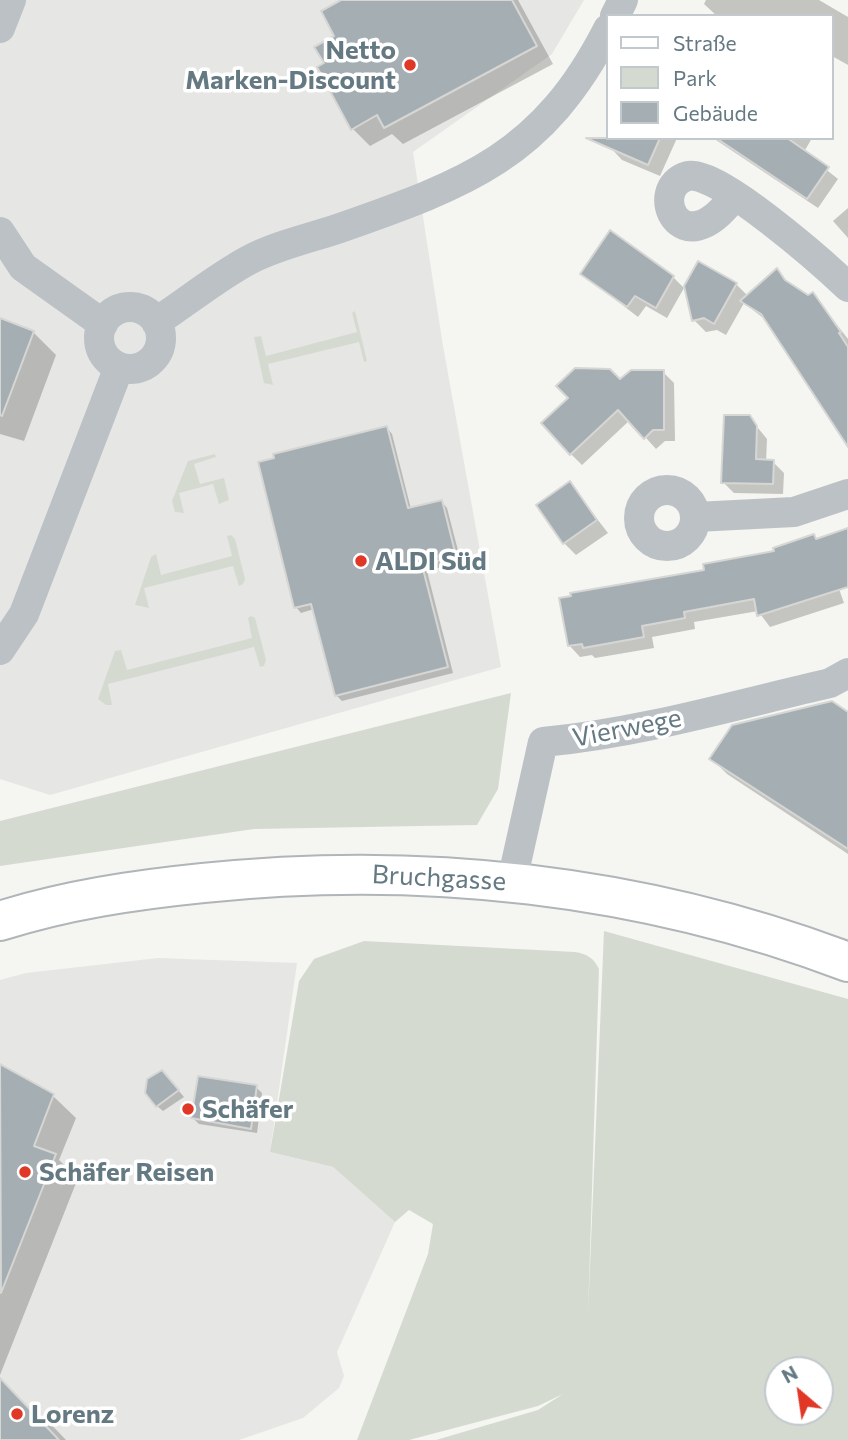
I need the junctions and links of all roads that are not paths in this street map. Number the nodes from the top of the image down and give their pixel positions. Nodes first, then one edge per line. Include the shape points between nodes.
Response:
1 (11, 0) edge
2 (0, 28) edge
3 (606, 32) edge
4 (734, 196) dead end
5 (0, 232) edge
6 (848, 287) edge
7 (156, 322) junction
8 (103, 324) junction
9 (119, 367) junction
10 (848, 494) edge
11 (696, 517) dead end
12 (0, 650) edge
13 (848, 673) edge
14 (512, 881) junction
15 (7, 916) edge
16 (848, 962) edge

1 - 2 street
3 - 7 street via 566,99 532,136 500,158 465,180 416,201 250,259
4 - 6 street via 820,260
5 - 8 street via 23,267
7 - 8 street via 146,311 124,307
7 - 9 street via 161,340 151,360 142,367
8 - 9 street via 102,352
9 - 12 street via 23,614
10 - 11 street via 794,512
13 - 14 street, Vierwege via 830,682 667,722 543,742
14 - 15 main road, Bruchgasse via 382,874 291,876 111,894
14 - 16 main road, Bruchgasse via 700,915

